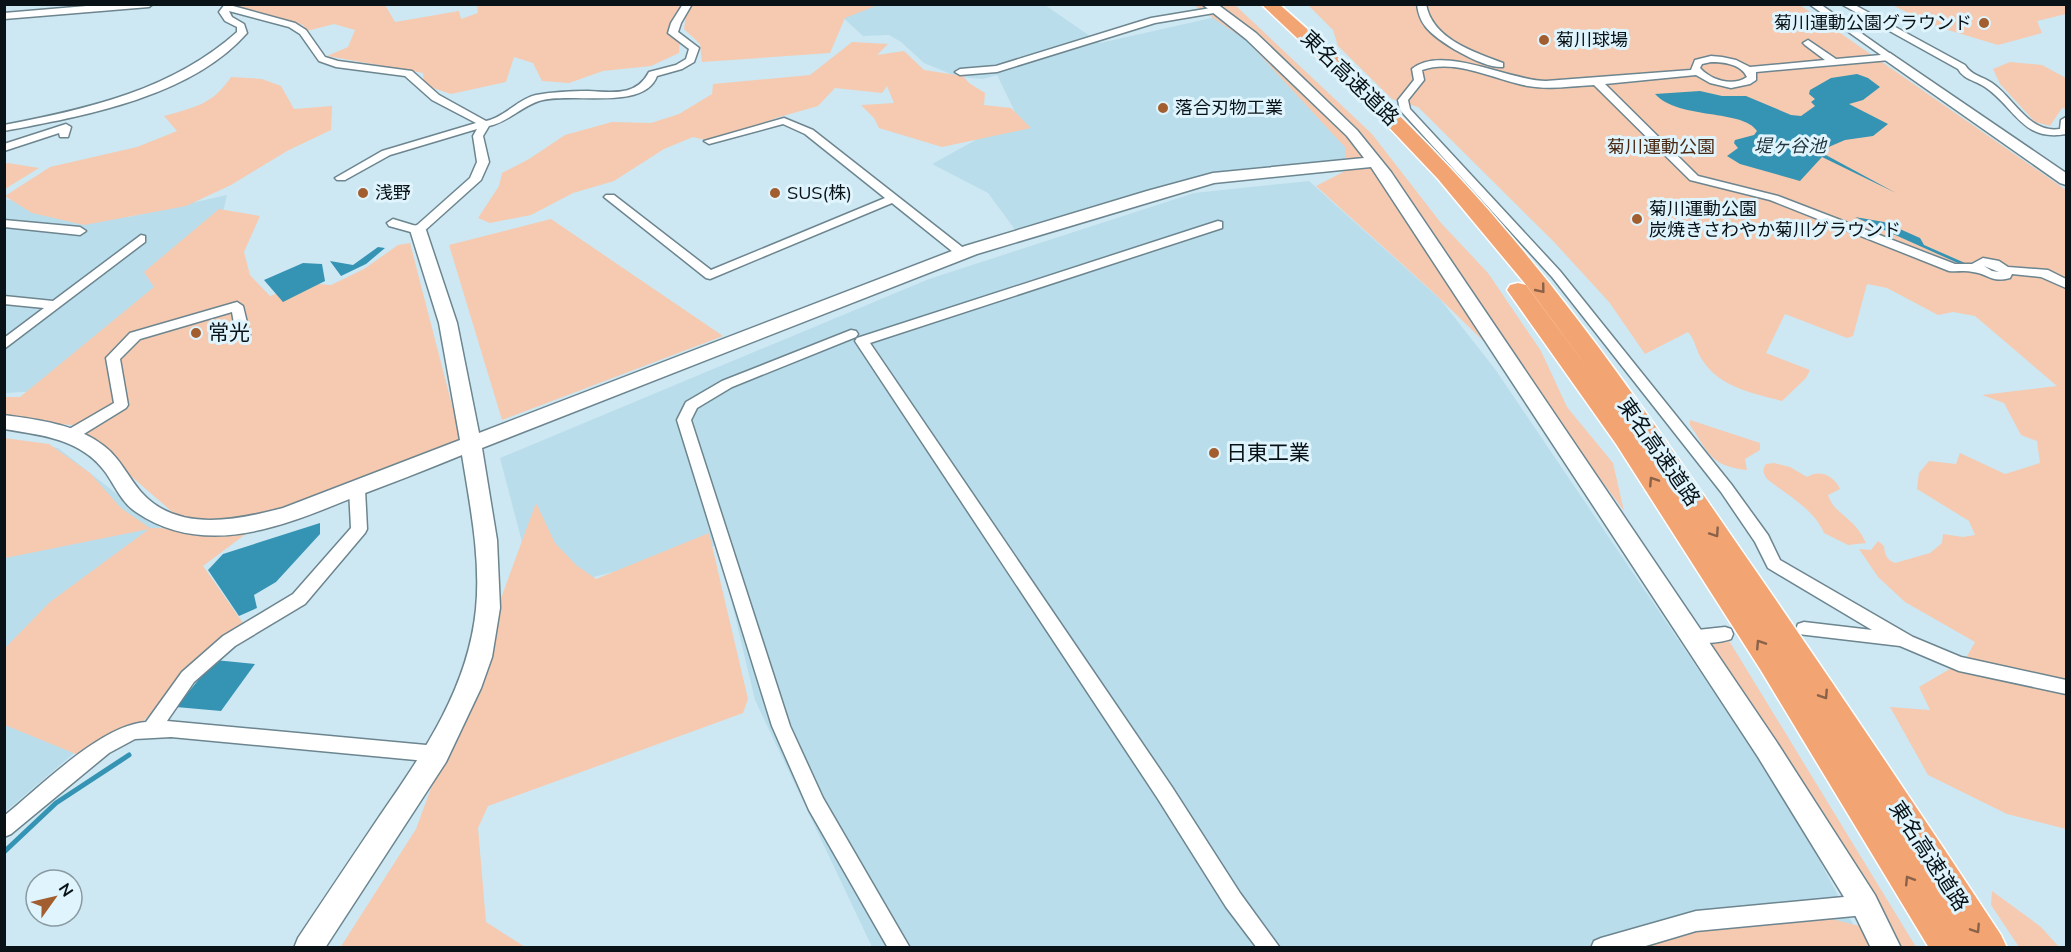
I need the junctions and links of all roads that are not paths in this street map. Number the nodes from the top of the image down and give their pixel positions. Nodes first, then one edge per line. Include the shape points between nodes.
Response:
1 (149, 4) edge
2 (688, 4) edge
3 (1251, 4) edge
4 (1269, 4) edge
5 (1421, 4) edge
6 (1813, 4) edge
7 (1845, 4) edge
8 (104, 6) edge
9 (229, 6) edge
10 (1212, 7) edge
11 (4, 16) edge
12 (1808, 43) dead end
13 (1890, 57) junction
14 (1835, 63) junction
15 (1749, 70) junction
16 (960, 72) dead end
17 (1698, 72) junction
18 (1508, 78) junction
19 (1597, 82) junction
20 (2067, 120) edge
21 (485, 125) junction
22 (4, 128) edge
23 (64, 135) dead end
24 (709, 141) dead end
25 (4, 148) edge
26 (1374, 162) junction
27 (341, 178) dead end
28 (2067, 180) edge
29 (610, 197) dead end
30 (893, 199) junction
31 (4, 223) edge
32 (393, 223) dead end
33 (1218, 225) dead end
34 (418, 230) junction
35 (80, 231) dead end
36 (141, 238) dead end
37 (962, 253) junction
38 (2064, 279) edge
39 (4, 300) edge
40 (55, 305) junction
41 (851, 334) dead end
42 (243, 335) dead end
43 (4, 345) edge
44 (4, 422) edge
45 (69, 436) junction
46 (471, 444) junction
47 (357, 489) junction
48 (1804, 629) dead end
49 (1725, 634) dead end
50 (1694, 636) junction
51 (1907, 642) junction
52 (2067, 687) edge
53 (152, 730) junction
54 (437, 754) junction
55 (4, 828) edge
56 (1865, 905) junction
57 (308, 948) edge
58 (900, 948) edge
59 (1270, 948) edge
60 (1601, 948) edge
61 (1887, 948) edge
62 (1951, 948) edge
63 (1988, 948) edge

1 - 8 street
2 - 21 street via 673,33 694,48 691,60 653,74 650,82 635,91 615,96 537,98
62 -> 3 highway, 東名高速道路 via 1765,650 1625,438 1536,313 1452,206 1391,137
4 -> 63 highway, 東名高速道路 via 1356,81 1408,134 1471,203 1558,311 1793,647
5 - 18 street via 1423,17 1440,36 1485,60 1515,70
6 - 13 street
7 - 20 street via 1962,67 1965,74 1989,85 2030,126 2061,133
8 - 11 street
9 - 21 street via 296,28 322,59 408,73 429,94
9 - 22 street via 224,12 241,26 242,33 183,76 129,98
10 - 16 street via 1154,20 997,69
10 - 26 street via 1251,36 1352,133
12 - 14 street
13 - 14 street
13 - 28 street
14 - 15 street
15 - 17 street via 1736,63 1711,59 1695,64
15 - 17 street via 1752,78 1737,84 1710,79
17 - 19 street
18 - 19 street via 1540,84
18 - 51 street via 1466,66 1420,67 1419,80 1404,100 1405,110 1556,274 1726,488 1762,539 1774,564
19 - 38 street via 1694,178 1774,198 1953,268 1979,268 1978,264 1983,262 2005,270
21 - 27 street via 386,153
21 - 34 street via 478,136 483,162 475,180
23 - 25 street via 66,127
24 - 30 street via 784,121 809,132
26 - 37 street via 1213,178
26 - 50 street
29 - 30 street via 710,275
30 - 37 street
31 - 35 street
32 - 34 street
33 - 59 street via 862,341 1159,783 1233,900
34 - 46 street via 448,323
36 - 40 street
37 - 46 street
39 - 40 street
40 - 43 street
41 - 58 street via 727,384 691,405 684,420 781,726 816,804
42 - 45 street via 237,306 135,336 113,358 121,405
44 - 45 street
45 - 47 street via 111,462 139,504 174,524 200,529 258,523
46 - 47 street
46 - 54 street via 486,540 488,608 480,657
47 - 53 street via 359,529 299,599 229,640 188,677
48 - 51 street
49 - 50 street
50 - 56 street
51 - 52 street via 1959,664
53 - 54 street
53 - 55 street via 134,731 102,747
54 - 57 street
56 - 60 street via 1696,921
56 - 61 street

